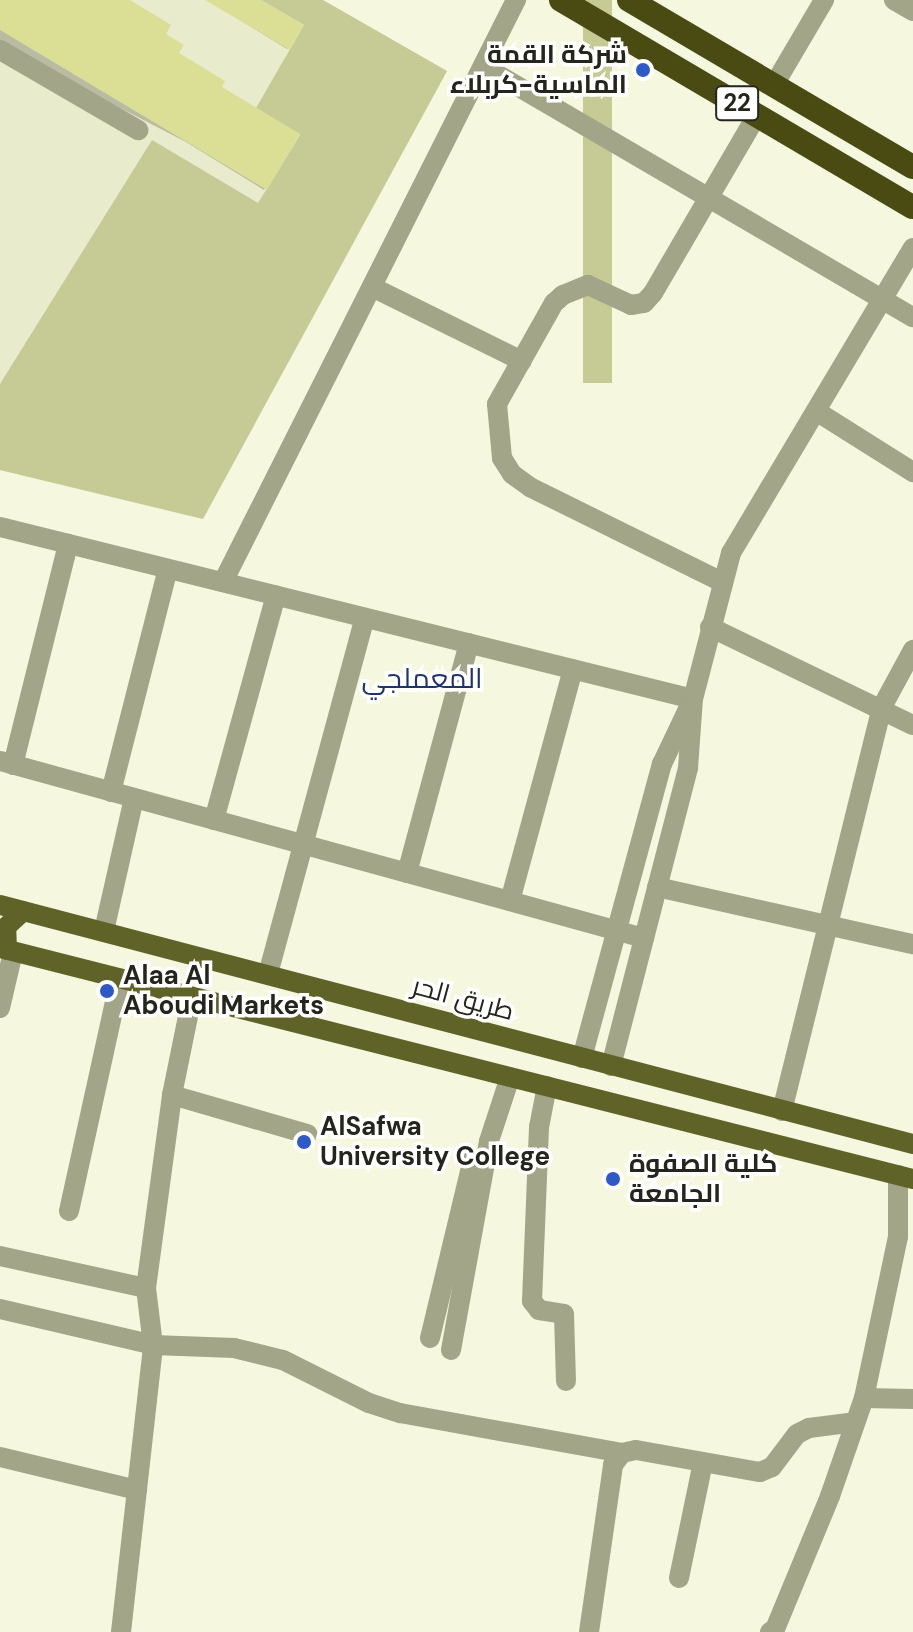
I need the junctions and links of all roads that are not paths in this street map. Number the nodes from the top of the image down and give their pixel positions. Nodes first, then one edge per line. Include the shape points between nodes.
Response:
1 (516, 0) edge
2 (561, 0) edge
3 (629, 0) edge
4 (824, 0) edge
5 (894, 0) edge
6 (913, 11) edge
7 (0, 50) edge
8 (483, 66) junction
9 (774, 85) junction
10 (757, 115) junction
11 (138, 130) dead end
12 (913, 167) edge
13 (709, 197) junction
14 (913, 207) edge
15 (913, 248) edge
16 (372, 287) junction
17 (882, 299) junction
18 (913, 317) edge
19 (522, 361) junction
20 (816, 411) junction
21 (913, 472) edge
22 (0, 527) edge
23 (68, 544) junction
24 (168, 569) junction
25 (223, 582) junction
26 (722, 582) junction
27 (276, 595) junction
28 (365, 618) junction
29 (710, 627) junction
30 (469, 643) junction
31 (913, 650) edge
32 (573, 669) junction
33 (693, 699) junction
34 (882, 707) junction
35 (913, 725) edge
36 (6, 763) edge
37 (111, 792) junction
38 (134, 798) junction
39 (214, 820) junction
40 (305, 845) junction
41 (407, 873) junction
42 (657, 887) junction
43 (510, 901) junction
44 (0, 905) edge
45 (23, 911) junction
46 (828, 927) junction
47 (104, 931) junction
48 (618, 931) junction
49 (644, 938) junction
50 (913, 944) edge
51 (7, 950) edge
52 (268, 974) junction
53 (120, 979) junction
54 (192, 997) junction
55 (0, 1008) edge
56 (582, 1058) junction
57 (611, 1066) junction
58 (510, 1077) junction
59 (547, 1086) junction
60 (172, 1095) junction
61 (741, 1101) junction
62 (782, 1111) junction
63 (307, 1134) dead end
64 (735, 1134) junction
65 (489, 1141) junction
66 (768, 1142) junction
67 (911, 1142) edge
68 (905, 1177) edge
69 (69, 1211) dead end
70 (0, 1256) edge
71 (146, 1288) junction
72 (0, 1309) edge
73 (430, 1338) dead end
74 (153, 1345) junction
75 (451, 1350) dead end
76 (566, 1381) dead end
77 (864, 1398) junction
78 (913, 1399) edge
79 (855, 1422) junction
80 (622, 1453) junction
81 (0, 1457) edge
82 (703, 1462) junction
83 (137, 1490) junction
84 (679, 1578) dead end
85 (122, 1622) edge
86 (773, 1631) edge
87 (136, 1632) edge
88 (589, 1632) edge

1 - 8 street
2 - 10 highway, 22
3 - 9 highway, 22
4 - 9 street
5 - 6 street
7 - 11 street
8 - 13 street
8 - 16 street
9 - 12 highway, 22
10 - 13 street
10 - 14 highway, 22
13 - 17 street
13 - 19 street via 644,303 631,305 588,285 575,289 554,303
15 - 17 street
16 - 19 street
16 - 25 street
17 - 18 street
17 - 20 street
19 - 26 street via 497,404 502,458 512,474
20 - 21 street
20 - 26 street via 731,553
22 - 23 street
23 - 24 street
23 - 36 street
24 - 25 street
24 - 37 street
25 - 27 street
26 - 29 street
27 - 28 street
27 - 39 street
28 - 30 street
28 - 40 street
29 - 33 street
29 - 34 street
30 - 32 street
30 - 41 street
31 - 34 street
32 - 33 street
32 - 43 street
33 - 42 street via 688,768
33 - 48 street via 667,750
34 - 35 street
34 - 46 street
36 - 37 street
37 - 38 street
38 - 39 street
38 - 47 street
39 - 40 street
40 - 41 street
40 - 52 street
41 - 43 street
42 - 46 street
42 - 49 street
43 - 48 street
44 - 45 main road, طريق الحر
45 - 47 main road, طريق الحر
45 - 51 main road via 6,927
46 - 50 street
46 - 62 street
47 - 52 main road, طريق الحر
48 - 49 street
48 - 56 street
49 - 57 street
51 - 53 main road
51 - 55 street
52 - 56 main road, طريق الحر
53 - 54 main road
53 - 69 street
54 - 58 main road
54 - 60 street
56 - 57 main road, طريق الحر
57 - 61 main road, طريق الحر
58 - 59 main road
58 - 65 street
59 - 64 main road
59 - 76 street via 539,1127 532,1301 539,1310 564,1314
60 - 63 street
60 - 71 street
61 - 62 main road, طريق الحر
61 - 64 main road via 745,1118
62 - 66 main road via 769,1124
62 - 67 main road, طريق الحر
64 - 66 main road
65 - 73 street via 474,1156
65 - 75 street
66 - 68 main road
68 - 77 street via 898,1237
70 - 71 street
71 - 74 street
72 - 74 street
74 - 80 street via 234,1348 283,1360 400,1413
74 - 83 street
77 - 78 street
77 - 79 street
79 - 82 street via 797,1434 772,1467 760,1472
79 - 86 street
80 - 82 street via 636,1450
80 - 88 street via 613,1465
81 - 83 street
82 - 84 street
83 - 85 street
85 - 87 street

